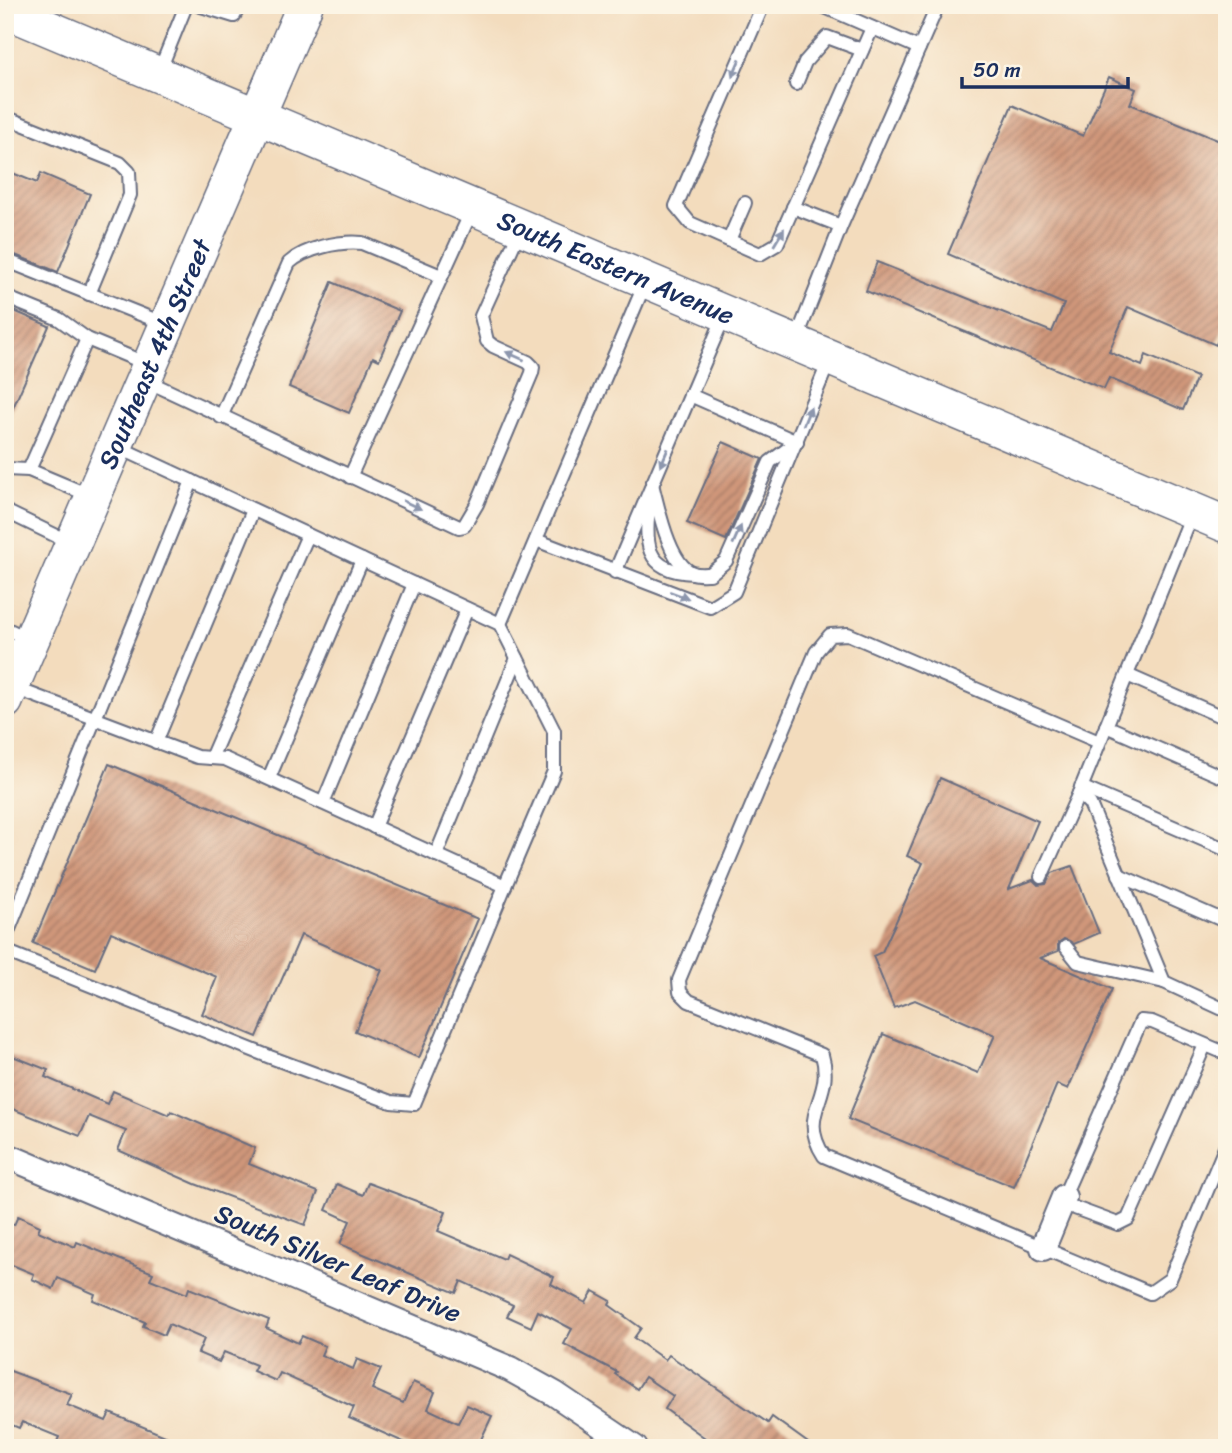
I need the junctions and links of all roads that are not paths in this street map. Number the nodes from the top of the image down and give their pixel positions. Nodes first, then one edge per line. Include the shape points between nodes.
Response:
1 (240, 5) edge
2 (305, 5) edge
3 (763, 5) edge
4 (820, 5) edge
5 (938, 5) edge
6 (187, 6) edge
7 (5, 10) edge
8 (872, 28) junction
9 (919, 48) junction
10 (862, 50) junction
11 (158, 74) junction
12 (796, 84) dead end
13 (258, 116) junction
14 (5, 117) edge
15 (745, 203) dead end
16 (473, 207) junction
17 (793, 207) junction
18 (841, 226) junction
19 (521, 227) junction
20 (729, 240) junction
21 (5, 260) edge
22 (441, 276) junction
23 (646, 280) junction
24 (89, 294) junction
25 (5, 297) edge
26 (725, 314) junction
27 (169, 325) junction
28 (87, 339) junction
29 (795, 343) junction
30 (830, 358) junction
31 (148, 373) junction
32 (690, 395) junction
33 (221, 417) junction
34 (797, 442) junction
35 (115, 446) junction
36 (5, 469) edge
37 (29, 470) junction
38 (350, 477) junction
39 (192, 481) junction
40 (652, 484) junction
41 (93, 497) junction
42 (253, 510) junction
43 (5, 511) edge
44 (1193, 511) junction
45 (1227, 525) edge
46 (308, 535) junction
47 (536, 540) junction
48 (73, 544) junction
49 (362, 560) junction
50 (615, 572) junction
51 (693, 573) junction
52 (414, 584) junction
53 (467, 609) junction
54 (500, 624) junction
55 (18, 635) edge
56 (517, 658) junction
57 (1127, 675) junction
58 (8, 694) edge
59 (1227, 719) edge
60 (97, 721) junction
61 (1105, 726) junction
62 (156, 742) junction
63 (1099, 742) junction
64 (211, 758) junction
65 (269, 778) junction
66 (1227, 779) edge
67 (1080, 790) junction
68 (323, 803) junction
69 (374, 827) junction
70 (1227, 850) edge
71 (436, 855) junction
72 (1119, 875) junction
73 (1041, 877) dead end
74 (505, 886) junction
75 (1227, 922) edge
76 (5, 939) edge
77 (1066, 947) dead end
78 (5, 951) edge
79 (1164, 982) junction
80 (1227, 1011) edge
81 (1205, 1045) junction
82 (1227, 1054) edge
83 (1227, 1143) edge
84 (5, 1155) edge
85 (1064, 1197) junction
86 (1043, 1248) junction
87 (635, 1448) edge

1 - 6 lane via 234,16
2 - 13 main road, Southeast 4th Street
3 -> 20 lane via 676,206 690,223
4 - 8 lane
5 - 9 lane
6 - 11 lane
7 - 11 main road, South Eastern Avenue via 50,22
8 - 9 lane
8 - 10 lane
9 - 18 lane
10 - 12 lane via 827,37 805,62
10 - 17 lane
11 - 13 main road, South Eastern Avenue
13 - 16 main road, South Eastern Avenue
13 - 27 main road, Southeast 4th Street
14 - 24 lane via 120,163 129,172 130,195
15 - 20 lane
16 - 19 main road, South Eastern Avenue
16 - 22 lane
17 - 18 lane
20 -> 17 lane via 760,254 777,244
18 - 29 lane
19 - 23 main road, South Eastern Avenue
38 -> 19 lane via 459,527 468,523 533,367 487,341 481,316
21 - 24 lane
22 - 33 lane via 362,243 300,253 289,263
22 - 38 lane
23 - 26 main road, South Eastern Avenue
23 - 47 lane
24 - 27 lane
25 - 28 lane via 59,319
26 - 29 main road, South Eastern Avenue
26 - 32 lane
27 - 31 main road, Southeast 4th Street
28 - 31 lane
28 - 37 lane
29 - 30 main road, South Eastern Avenue
34 -> 30 lane
30 - 44 main road, South Eastern Avenue
31 - 33 lane
31 - 35 main road, Southeast 4th Street
32 - 34 lane
32 -> 40 lane
33 - 38 lane
50 -> 34 lane via 710,607 734,592
51 -> 34 lane via 710,574 726,561 770,462
35 - 39 lane
35 - 41 main road, Southeast 4th Street
36 - 37 lane
37 - 41 lane
39 - 42 lane
39 - 60 lane
40 - 50 lane
40 - 51 lane via 679,563
40 - 51 lane via 646,529 649,550 659,565 675,573
41 - 48 main road, Southeast 4th Street
42 - 46 lane
42 - 62 lane
43 - 48 lane
44 - 45 main road, South Eastern Avenue
44 - 57 lane
46 - 49 lane
46 - 64 lane
47 - 50 lane
47 - 54 lane
48 - 55 main road, Southeast 4th Street
49 - 52 lane
49 - 65 lane
52 - 53 lane
52 - 68 lane
53 - 54 lane
53 - 69 lane
54 - 56 lane
55 - 58 main road, Southeast 4th Street
56 - 71 lane
56 - 74 lane via 554,730 554,771
57 - 59 lane
57 - 61 lane
58 - 60 lane
60 - 62 lane
60 - 76 lane
61 - 63 lane
61 - 66 lane
62 - 64 lane
63 - 67 lane
63 - 86 lane via 848,634 830,635 816,652 679,981 680,992 689,1001 822,1055 828,1073 811,1127 824,1156
64 - 65 lane via 225,759
65 - 68 lane
67 - 70 lane
67 - 72 lane
67 - 73 lane
68 - 69 lane
69 - 71 lane
71 - 74 lane
72 - 75 lane
72 - 79 lane
74 - 78 lane via 414,1104 391,1102 282,1062
77 - 79 lane via 1078,962
79 - 80 lane
81 - 82 lane
81 - 85 lane via 1152,1021 1141,1021
81 - 85 lane via 1128,1219 1112,1222 1072,1207
83 - 86 lane via 1170,1279 1150,1293
84 - 87 street, South Silver Leaf Drive via 510,1369
85 - 86 street

